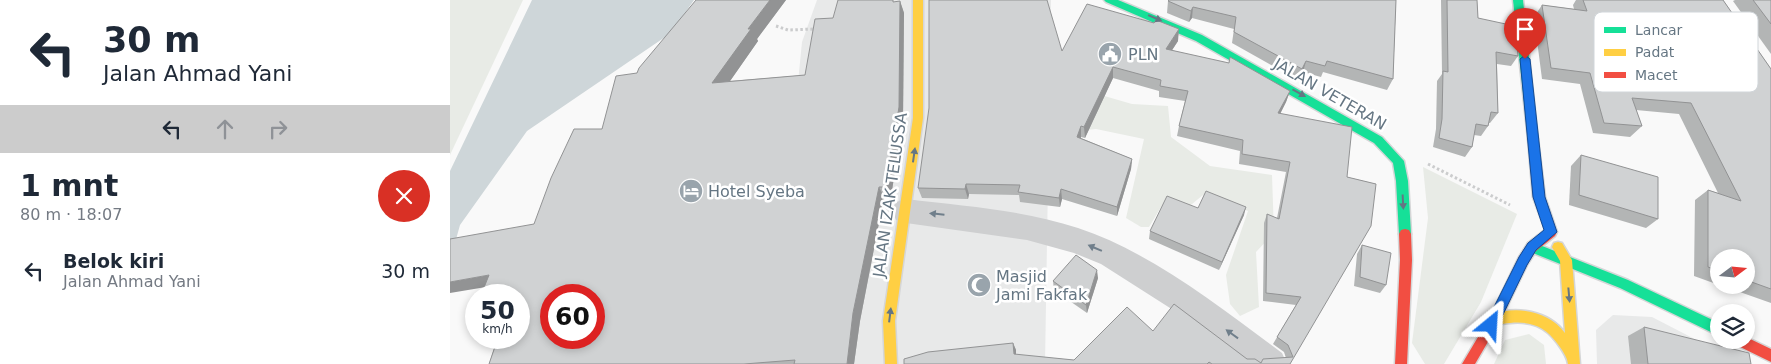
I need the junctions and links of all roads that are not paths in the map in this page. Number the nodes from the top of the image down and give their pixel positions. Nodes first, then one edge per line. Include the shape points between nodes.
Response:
1 (918, 0) edge
2 (1110, 0) edge
3 (1518, 0) edge
4 (906, 211) junction
5 (1551, 232) junction
6 (1532, 247) junction
7 (1566, 260) junction
8 (1495, 319) junction
9 (1710, 326) edge
10 (1755, 348) edge
11 (1771, 356) edge
12 (1574, 362) edge
13 (891, 364) edge
14 (1271, 364) edge
15 (1401, 364) edge
16 (1468, 364) edge

4 -> 1 main road, JALAN IZAK TELUSSA via 918,118
2 -> 15 main road, JALAN VETERAN via 1199,38 1314,102 1378,140 1398,161 1406,260
3 - 5 main road via 1539,197
13 -> 4 main road, JALAN IZAK TELUSSA via 888,321
14 -> 4 street via 1192,305 1111,255 1078,241 1027,227
5 - 6 main road
5 - 7 main road
6 - 7 main road
6 - 8 main road via 1514,276
7 - 9 main road
7 -> 12 main road
8 - 12 main road via 1515,314 1541,319 1560,334
8 - 16 main road
10 - 11 main road

